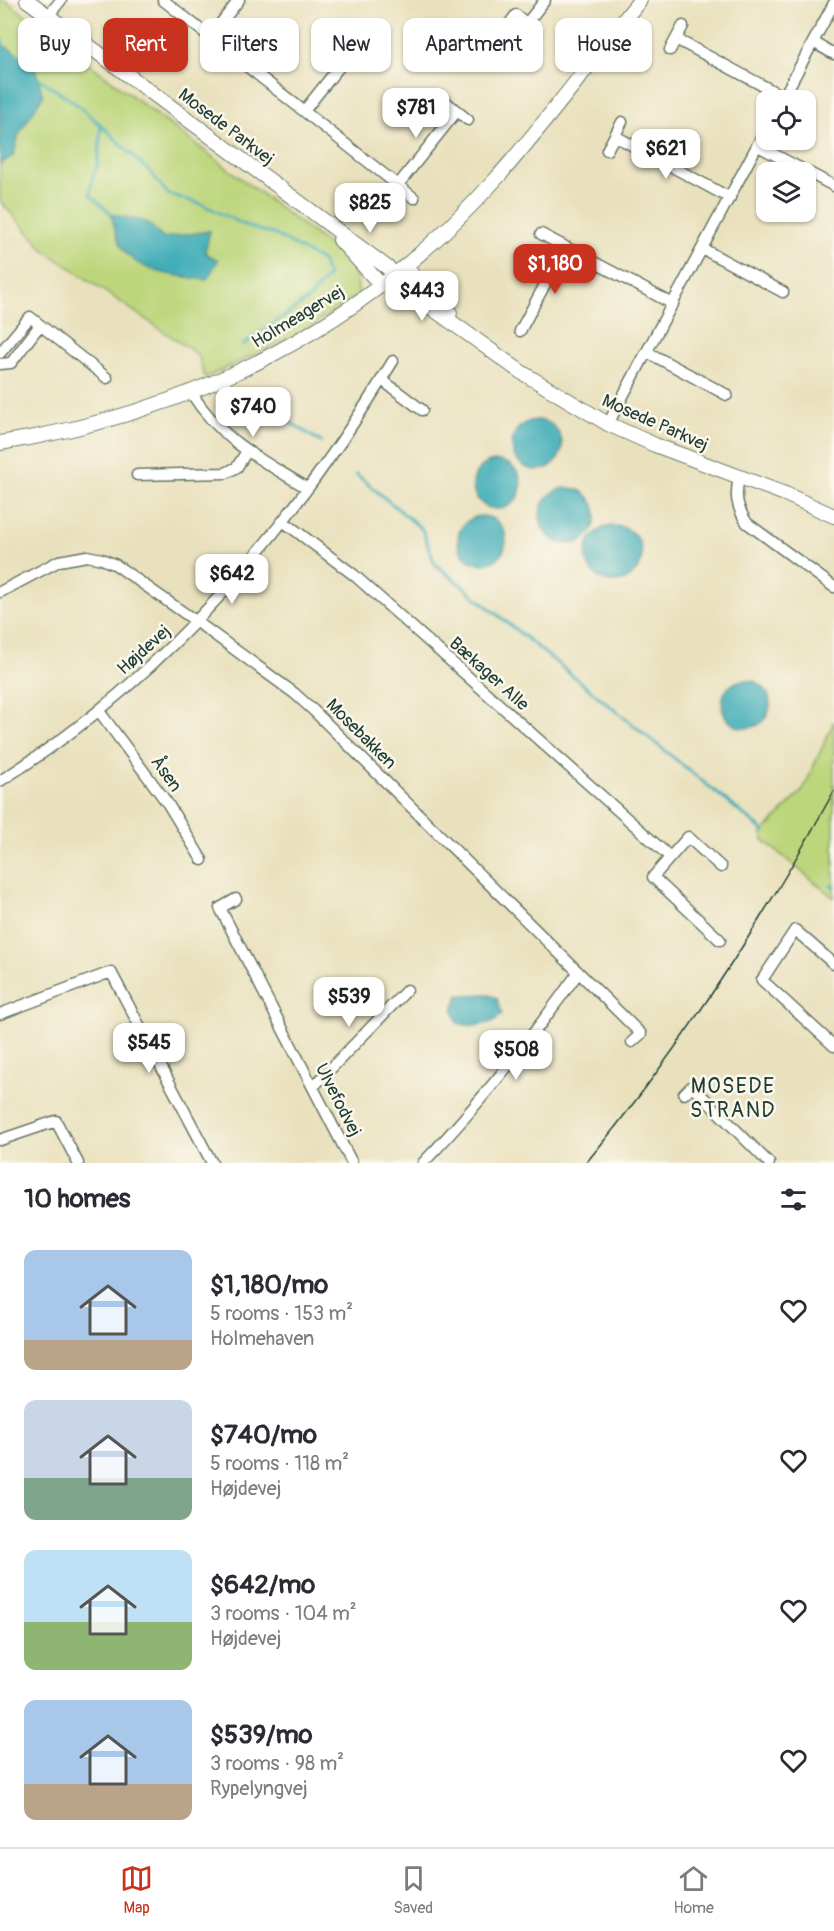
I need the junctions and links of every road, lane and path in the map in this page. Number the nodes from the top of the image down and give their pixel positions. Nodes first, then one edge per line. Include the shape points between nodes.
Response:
1 (27, 0) edge
2 (61, 0) edge
3 (163, 0) edge
4 (239, 0) edge
5 (545, 0) edge
6 (640, 0) edge
7 (834, 3) edge
8 (48, 16) junction
9 (225, 18) edge
10 (531, 18) edge
11 (683, 26) dead end
12 (200, 29) edge
13 (676, 39) junction
14 (813, 42) junction
15 (670, 50) dead end
16 (834, 54) edge
17 (254, 72) edge
18 (335, 72) edge
19 (767, 90) edge
20 (788, 90) edge
21 (446, 102) dead end
22 (304, 111) junction
23 (457, 111) junction
24 (468, 120) dead end
25 (622, 122) dead end
26 (615, 136) junction
27 (608, 150) dead end
28 (756, 150) edge
29 (766, 150) edge
30 (398, 185) junction
31 (834, 186) edge
32 (414, 198) dead end
33 (730, 198) junction
34 (541, 234) dead end
35 (565, 247) junction
36 (703, 249) junction
37 (393, 276) junction
38 (783, 292) dead end
39 (673, 304) junction
40 (40, 325) junction
41 (520, 331) dead end
42 (647, 352) junction
43 (0, 353) edge
44 (393, 361) dead end
45 (0, 364) edge
46 (107, 378) dead end
47 (382, 380) junction
48 (192, 394) junction
49 (727, 395) dead end
50 (422, 410) dead end
51 (609, 424) junction
52 (0, 443) edge
53 (247, 451) junction
54 (137, 475) dead end
55 (739, 477) junction
56 (307, 488) junction
57 (834, 516) edge
58 (283, 521) junction
59 (834, 587) edge
60 (0, 592) edge
61 (197, 622) junction
62 (99, 711) junction
63 (0, 781) edge
64 (669, 856) junction
65 (202, 860) dead end
66 (721, 867) dead end
67 (236, 899) dead end
68 (720, 940) dead end
69 (834, 964) edge
70 (578, 973) junction
71 (406, 990) dead end
72 (0, 1014) edge
73 (632, 1042) dead end
74 (834, 1046) edge
75 (313, 1087) junction
76 (684, 1094) dead end
77 (0, 1140) edge
78 (78, 1163) edge
79 (212, 1163) edge
80 (352, 1163) edge
81 (423, 1163) edge
82 (769, 1163) edge

1 - 8 street, Mosede Parkvej
2 - 8 street
3 - 12 street
4 - 9 street
5 - 10 street
6 - 37 street, Holmeagervej via 495,180
7 - 14 street
8 - 37 street, Mosede Parkvej
11 - 13 street
13 - 15 street
13 - 19 street
14 - 16 street
14 - 20 street
17 - 22 street
18 - 22 street
21 - 23 street
22 - 30 street
23 - 24 street
23 - 30 street
25 - 26 street
26 - 27 street
26 - 33 street
28 - 33 street
29 - 31 street
30 - 32 street
33 - 36 street
34 - 35 street
35 - 39 street
35 - 41 street
36 - 38 street
36 - 39 street
37 - 48 street, Holmeagervej via 303,338
37 - 51 street, Mosede Parkvej via 521,372
39 - 42 street
40 - 43 street via 30,317
40 - 45 street via 11,363
40 - 46 street
42 - 49 street
42 - 51 street
44 - 47 street, Højdevej
47 - 50 street
47 - 56 street, Højdevej
48 - 52 street, Holmeagervej via 84,428
48 - 53 street via 207,418
51 - 55 street, Mosede Parkvej
53 - 54 street via 237,467 226,473
53 - 56 street
55 - 57 street, Mosede Parkvej
55 - 59 street via 737,508 747,523
56 - 58 street, Højdevej
58 - 61 street, Højdevej
58 - 64 street, Bækager Alle via 354,575
60 - 61 street, Mosebakken via 59,561 87,556 116,565
61 - 62 street, Højdevej
61 - 70 street, Mosebakken via 294,693
62 - 63 street, Højdevej
62 - 65 street, Åsen via 168,804
64 - 66 street via 688,837
64 - 68 street via 652,877
67 - 75 street, Ulvefodvej via 220,908
69 - 74 street via 795,930 762,980
70 - 73 street, Mosebakken via 641,1034
70 - 81 street via 523,1050
71 - 75 street
72 - 79 street via 111,972
75 - 80 street, Ulvefodvej
76 - 82 street via 692,1086
77 - 78 street via 56,1121

